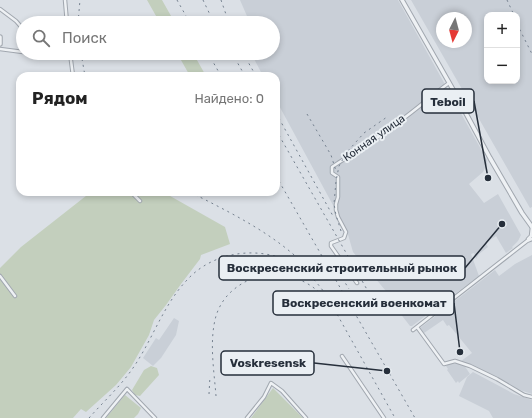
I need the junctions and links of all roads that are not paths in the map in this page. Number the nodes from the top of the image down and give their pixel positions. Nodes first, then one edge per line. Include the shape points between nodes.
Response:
1 (65, 0) edge
2 (402, 0) edge
3 (0, 9) edge
4 (66, 16) edge
5 (16, 21) edge
6 (0, 37) edge
7 (0, 44) edge
8 (0, 49) edge
9 (16, 51) edge
10 (71, 60) edge
11 (73, 72) edge
12 (449, 83) junction
13 (135, 196) edge
14 (140, 201) dead end
15 (532, 227) edge
16 (532, 238) edge
17 (527, 240) junction
18 (0, 276) edge
19 (357, 283) dead end
20 (15, 296) dead end
21 (417, 327) junction
22 (413, 330) dead end
23 (342, 356) dead end
24 (532, 397) edge
25 (103, 418) edge
26 (155, 418) edge
27 (247, 418) edge
28 (306, 418) edge
29 (384, 418) edge

1 - 4 street
2 - 12 street
3 - 5 street
6 - 7 street
8 - 9 street
10 - 11 street
12 - 15 street via 493,164
12 - 19 street, Конная улица via 378,138 332,167 332,173 338,177 337,214 346,232 344,238 331,243 331,246
13 - 14 street
15 - 17 street via 531,236
16 - 17 street
17 - 21 street
18 - 20 street
21 - 22 street
21 - 24 street via 444,364 454,361 470,366 524,396
23 - 29 street
25 - 26 street via 127,389
27 - 28 street via 264,397 271,383 282,391

